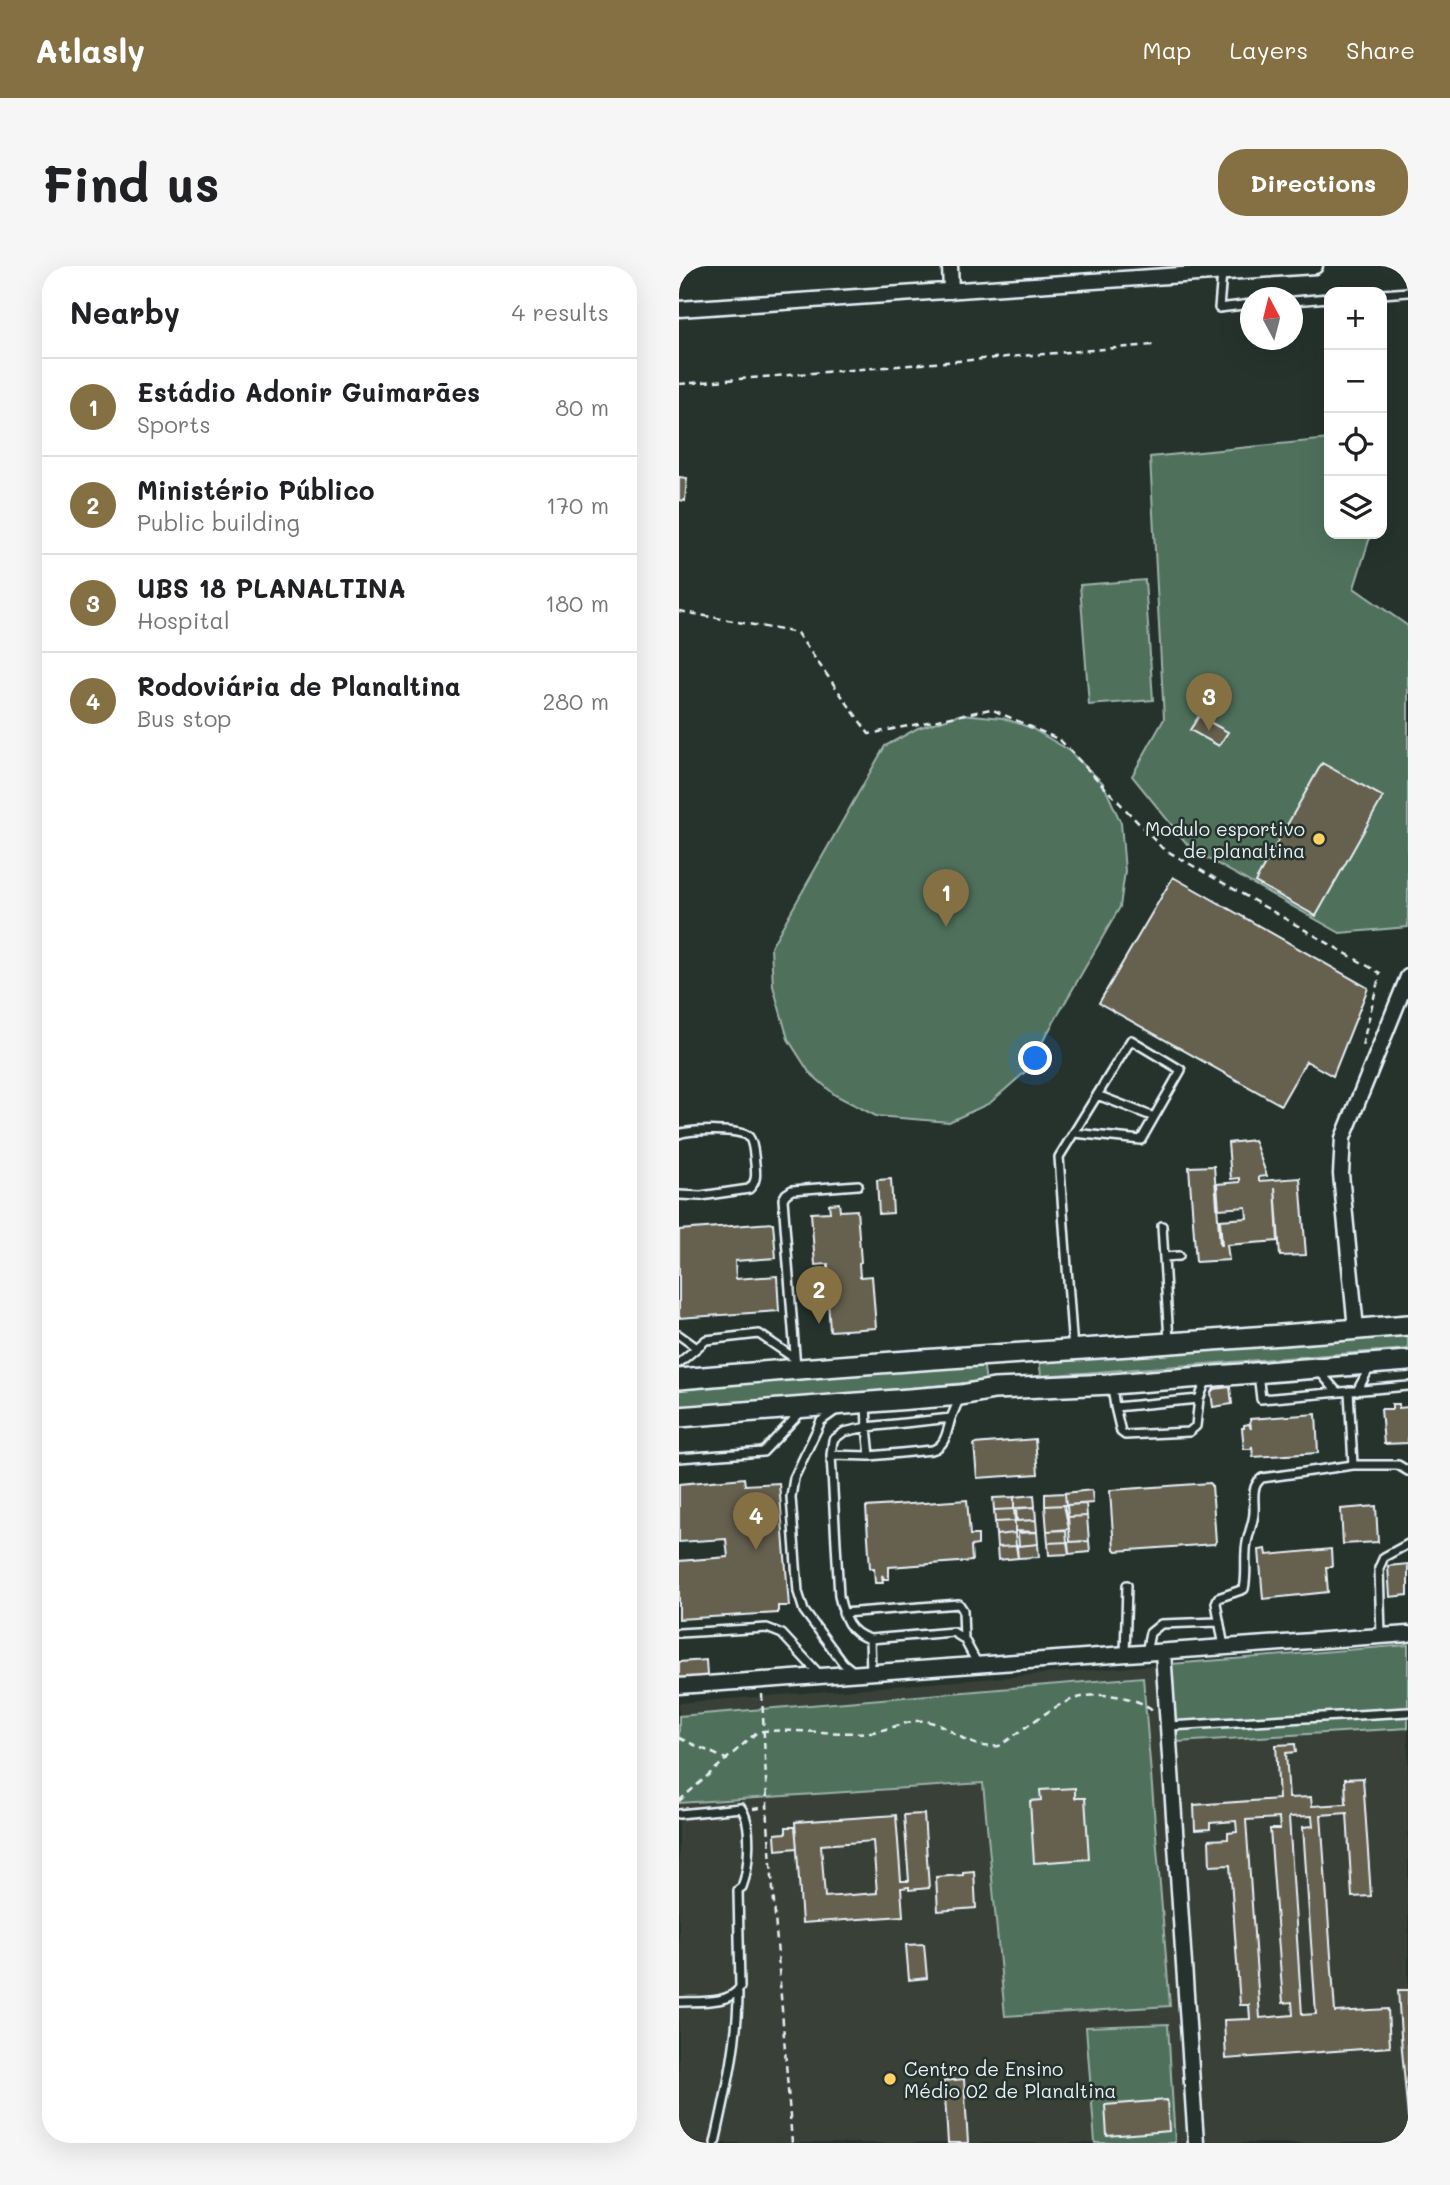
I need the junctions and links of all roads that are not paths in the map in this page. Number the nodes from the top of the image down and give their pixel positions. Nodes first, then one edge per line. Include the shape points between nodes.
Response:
1 (950, 266) edge
2 (1315, 266) edge
3 (1222, 272) junction
4 (951, 291) junction
5 (1408, 292) edge
6 (1387, 294) edge
7 (1324, 298) edge
8 (1303, 300) edge
9 (1240, 305) edge
10 (679, 309) edge
11 (1408, 977) edge
12 (1097, 1095) junction
13 (1154, 1117) junction
14 (1074, 1133) junction
15 (679, 1134) edge
16 (858, 1185) dead end
17 (679, 1195) edge
18 (1162, 1226) dead end
19 (1179, 1256) dead end
20 (1164, 1257) junction
21 (1408, 1325) edge
22 (1356, 1329) junction
23 (679, 1335) edge
24 (1169, 1343) junction
25 (697, 1348) junction
26 (1073, 1350) junction
27 (1035, 1352) junction
28 (993, 1356) junction
29 (1408, 1361) edge
30 (679, 1363) edge
31 (795, 1363) junction
32 (1371, 1364) junction
33 (1317, 1368) junction
34 (1258, 1373) junction
35 (1207, 1377) junction
36 (679, 1379) edge
37 (1112, 1384) junction
38 (1037, 1386) junction
39 (1408, 1386) edge
40 (993, 1389) junction
41 (1353, 1391) junction
42 (1337, 1392) junction
43 (961, 1395) junction
44 (1199, 1399) junction
45 (866, 1403) junction
46 (843, 1404) junction
47 (805, 1407) junction
48 (1115, 1407) junction
49 (679, 1417) edge
50 (951, 1418) junction
51 (867, 1427) junction
52 (831, 1455) junction
53 (870, 1456) junction
54 (679, 1458) edge
55 (1353, 1465) junction
56 (1408, 1471) edge
57 (1408, 1544) edge
58 (1127, 1585) dead end
59 (843, 1613) junction
60 (1218, 1622) junction
61 (679, 1633) edge
62 (1408, 1634) edge
63 (1381, 1636) junction
64 (870, 1639) junction
65 (964, 1639) junction
66 (1224, 1648) junction
67 (1163, 1652) junction
68 (1146, 1654) junction
69 (1125, 1655) junction
70 (977, 1663) junction
71 (864, 1673) junction
72 (821, 1676) junction
73 (679, 1686) edge
74 (1408, 1712) edge
75 (1168, 1726) junction
76 (679, 1814) edge
77 (737, 1992) junction
78 (679, 2002) edge
79 (715, 2143) edge
80 (1196, 2143) edge

1 - 4 street
2 - 3 street
3 - 4 street
3 - 9 lane via 1219,308
4 - 10 street
5 - 6 lane
7 - 8 lane
11 - 22 street via 1343,1138 1341,1174
12 - 13 lane
12 - 13 lane via 1131,1040 1181,1070
12 - 14 lane
13 - 14 lane via 1141,1140
14 - 26 lane via 1059,1157
15 - 17 lane via 741,1132 751,1144 756,1178 750,1189
16 - 31 lane via 792,1190 783,1199
18 - 20 lane
19 - 20 lane
20 - 24 lane
21 - 22 street
22 - 24 street
23 - 25 lane
24 - 26 street
25 - 30 lane
25 - 31 lane via 706,1340 759,1334
26 - 27 street
27 - 28 street
27 - 38 street via 1026,1371
28 - 31 street
28 - 40 street via 1000,1372
29 - 32 street
31 - 36 street
32 - 33 street
32 - 41 lane
33 - 34 street
33 - 42 lane
34 - 35 street
34 - 42 lane via 1261,1399
35 - 37 street
35 - 44 lane
37 - 38 street
37 - 48 lane
38 - 40 street
39 - 41 lane
40 - 43 street
41 - 42 lane
41 - 55 lane
43 - 45 street
43 - 50 lane
44 - 48 lane
44 - 48 lane via 1196,1426 1189,1432 1125,1435
45 - 46 street
45 - 51 lane
46 - 47 street
46 - 71 lane via 821,1421 794,1478 798,1592 804,1611 843,1663
47 - 49 street
47 - 54 lane via 763,1452
50 - 51 lane
50 - 53 lane via 940,1448
51 - 52 lane via 844,1432 833,1440
51 - 53 lane
52 - 53 lane
52 - 59 lane
55 - 56 lane via 1398,1465
55 - 60 lane via 1256,1482 1245,1548 1244,1589 1218,1598
57 - 63 lane via 1384,1557 1379,1568
58 - 69 lane
59 - 64 lane via 859,1636
59 - 65 lane via 959,1604
60 - 66 lane
60 - 68 lane via 1161,1624 1150,1633
61 - 72 lane via 767,1628 782,1634
62 - 63 street
63 - 66 street
64 - 65 lane via 953,1632
64 - 71 lane
65 - 70 lane
66 - 67 street
67 - 68 street
67 - 75 street
68 - 69 street
69 - 70 street
70 - 71 street
71 - 72 street
72 - 73 street
74 - 75 lane
75 - 80 street
76 - 77 lane via 744,1810 748,1863 738,1890
77 - 78 lane via 720,2000
77 - 79 lane via 738,2022

